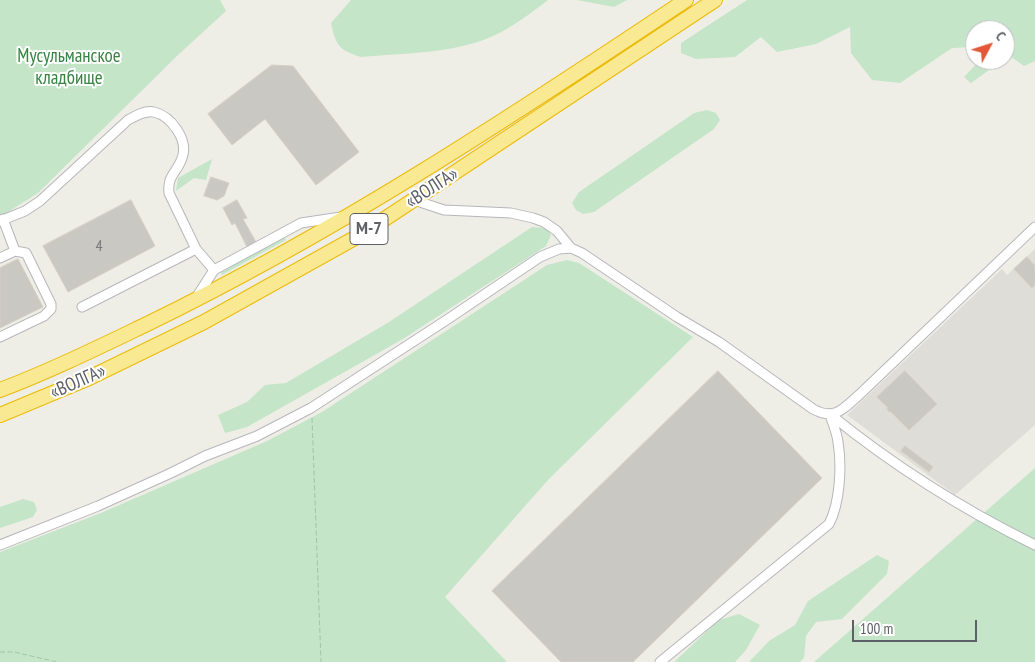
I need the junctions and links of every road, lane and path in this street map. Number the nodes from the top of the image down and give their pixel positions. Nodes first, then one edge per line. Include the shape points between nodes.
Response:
1 (686, 0) edge
2 (715, 0) edge
3 (414, 200) junction
4 (351, 215) junction
5 (2, 220) edge
6 (1035, 227) edge
7 (571, 248) junction
8 (196, 249) junction
9 (16, 251) junction
10 (0, 258) edge
11 (214, 270) junction
12 (194, 301) junction
13 (82, 307) dead end
14 (0, 337) edge
15 (0, 390) edge
16 (311, 408) junction
17 (0, 415) edge
18 (830, 415) junction
19 (1035, 544) edge
20 (0, 546) edge
21 (0, 652) edge
22 (57, 662) edge
23 (321, 662) edge
24 (660, 662) edge

1 - 4 highway, «ВОЛГА» / М-7 via 525,107
2 - 3 highway, «ВОЛГА» / М-7
3 - 7 street via 444,210 511,213 532,218 544,222
3 - 17 highway, «ВОЛГА» / М-7 via 362,234 204,322 89,378
4 - 11 street via 301,223
4 - 12 highway, «ВОЛГА» / М-7
5 - 8 street via 40,201 128,120 153,112 168,119 184,147 182,158 168,184 169,193
5 - 9 street
6 - 18 street via 859,395
7 - 16 street via 559,248 540,257
7 - 18 street via 719,342 813,409
8 - 11 street
8 - 13 street
9 - 10 street
9 - 14 street via 26,252 51,309 44,316
11 - 12 street
12 - 15 highway, «ВОЛГА» / М-7 via 78,357
16 - 20 street via 257,436
16 - 23 path
18 - 19 street via 942,494
18 - 24 street via 838,440 839,475 836,502 828,524
21 - 22 path

